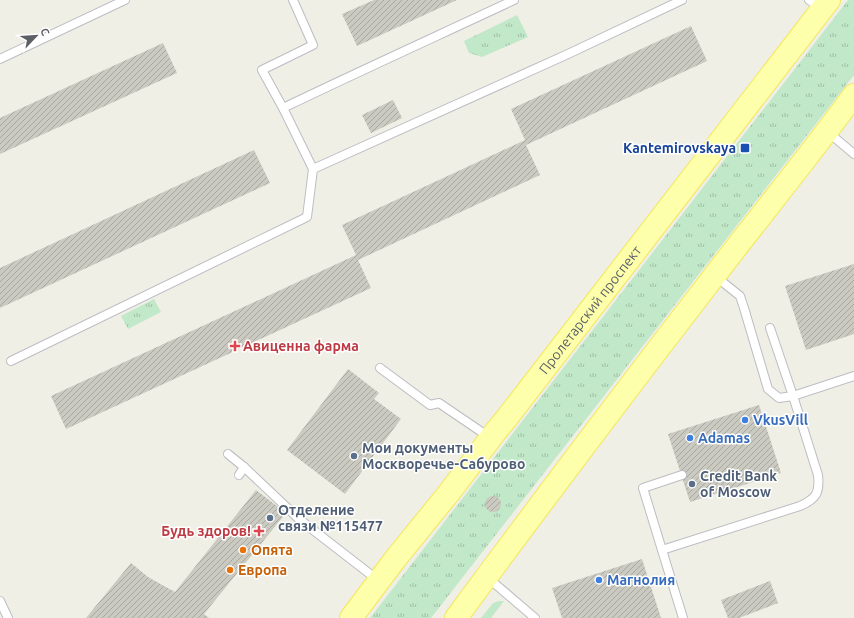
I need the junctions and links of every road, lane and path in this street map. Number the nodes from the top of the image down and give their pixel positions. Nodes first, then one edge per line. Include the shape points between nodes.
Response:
1 (126, 0) edge
2 (293, 0) edge
3 (514, 0) edge
4 (682, 0) edge
5 (820, 3) edge
6 (0, 59) edge
7 (854, 95) edge
8 (283, 108) junction
9 (827, 131) junction
10 (854, 154) edge
11 (312, 169) junction
12 (715, 275) junction
13 (770, 328) dead end
14 (11, 361) dead end
15 (380, 368) dead end
16 (854, 376) edge
17 (793, 396) junction
18 (490, 438) junction
19 (228, 454) dead end
20 (244, 467) junction
21 (239, 475) dead end
22 (682, 475) dead end
23 (662, 550) junction
24 (486, 576) junction
25 (379, 582) junction
26 (0, 601) edge
27 (8, 618) edge
28 (351, 618) edge
29 (456, 618) edge
30 (536, 618) edge
31 (683, 618) edge

1 - 6 lane
2 - 8 lane via 313,45 262,70
3 - 8 lane
4 - 11 lane
5 - 18 main road, Пролетарский проспект
7 - 9 main road
8 - 11 lane
9 - 10 lane
9 - 12 main road
11 - 14 lane via 307,216
12 - 17 lane via 740,296 768,389 779,398
12 - 24 main road
13 - 17 lane
15 - 18 lane via 430,405 438,404
16 - 17 lane
17 - 23 lane via 818,475 819,485 813,499 800,506
18 - 25 main road, Пролетарский проспект
19 - 20 lane
20 - 21 lane
20 - 25 lane via 299,519
22 - 23 lane via 643,488
23 - 31 lane
24 - 29 main road
24 - 30 lane
25 - 28 main road, Пролетарский проспект
26 - 27 lane

